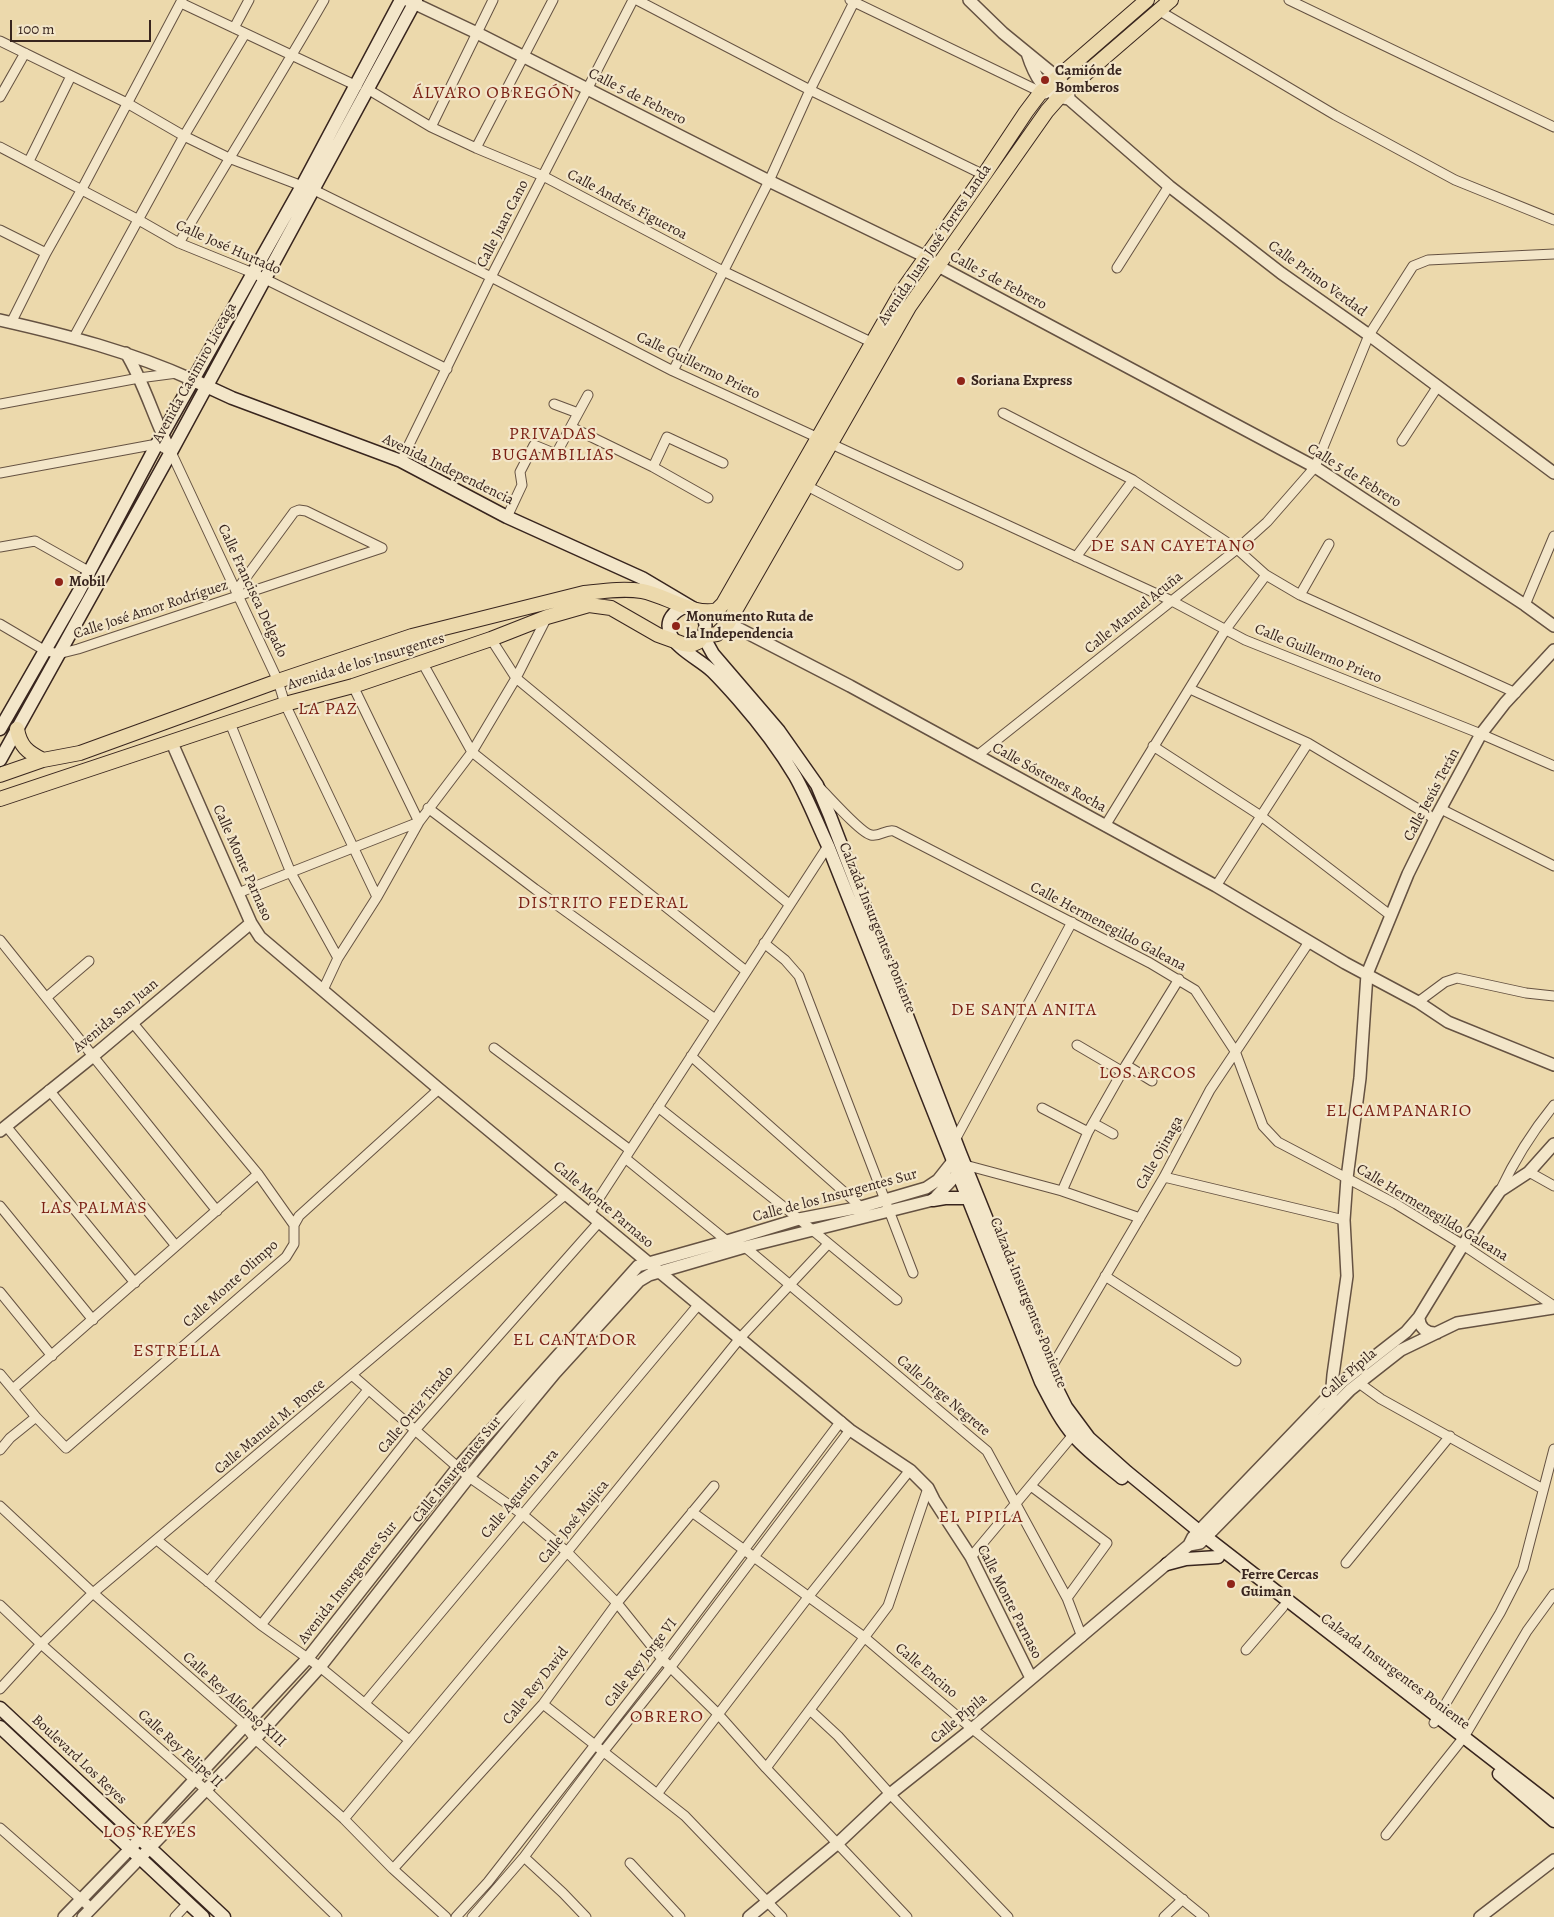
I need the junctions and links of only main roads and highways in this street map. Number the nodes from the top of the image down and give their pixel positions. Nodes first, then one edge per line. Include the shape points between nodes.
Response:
1 (1147, 0) edge
2 (1171, 0) edge
3 (410, 1) edge
4 (259, 276) junction
5 (194, 380) junction
6 (206, 385) junction
7 (689, 607) junction
8 (703, 636) junction
9 (676, 641) junction
10 (0, 729) edge
11 (17, 729) junction
12 (774, 734) junction
13 (0, 760) edge
14 (43, 760) junction
15 (0, 775) edge
16 (0, 799) edge
17 (959, 1164) junction
18 (967, 1198) junction
19 (933, 1200) road end
20 (1045, 1378) junction
21 (1125, 1475) junction
22 (1197, 1539) junction
23 (1218, 1557) junction
24 (1167, 1564) road end
25 (1244, 1571) junction
26 (0, 1708) edge
27 (1436, 1719) junction
28 (0, 1727) edge
29 (1462, 1740) junction
30 (1554, 1807) edge
31 (1554, 1821) edge
32 (203, 1917) edge
33 (224, 1917) edge

1 - 7 main road, Avenida Juan José Torres Landa via 1043,90 1026,112 902,292 723,604 717,610 703,612
2 - 8 main road, Avenida Juan José Torres Landa via 1063,97 938,266 909,307 728,623 718,634
3 - 4 main road, Avenida Casimiro Liceaga
4 - 5 main road, Avenida Casimiro Liceaga
4 - 6 main road, Avenida Casimiro Liceaga
5 - 6 main road, Avenida Independencia
5 - 10 main road, Avenida Casimiro Liceaga
6 - 7 main road, Avenida Independencia via 232,398 401,461 507,516 642,578
6 - 11 main road, Avenida Casimiro Liceaga
7 - 8 main road via 701,613 705,620
7 - 9 main road via 676,610 670,617 668,626
7 - 14 main road, Avenida de los Insurgentes via 644,592 584,594 412,636 80,753
8 - 9 main road, Avenida de los Insurgentes via 691,644
8 - 12 main road, Calzada Insurgentes Poniente
9 - 12 main road, Calzada Insurgentes Poniente
9 - 16 main road, Avenida de los Insurgentes via 658,635 611,608 594,605 547,617 353,686 285,704
11 - 13 main road, Avenida Casimiro Liceaga
11 - 14 main road via 25,749
12 - 17 main road, Calzada Insurgentes Poniente via 828,846
12 - 17 main road, Calzada Insurgentes Poniente via 817,785 954,1140
14 - 15 main road, Avenida de los Insurgentes
17 - 18 main road, Calzada Insurgentes Poniente
17 - 20 main road, Calzada Insurgentes Poniente
18 - 19 main road
18 - 20 main road, Calzada Insurgentes Poniente
20 - 21 main road, Calzada Insurgentes Poniente via 1089,1438
20 - 21 main road, Calzada Insurgentes Poniente via 1056,1412 1073,1435 1088,1451
21 - 22 main road, Calzada Insurgentes Poniente
22 - 23 main road, Calzada Insurgentes Poniente
22 - 25 main road, Calzada Insurgentes Poniente
23 - 24 main road
23 - 25 main road, Calzada Insurgentes Poniente
25 - 27 main road, Calzada Insurgentes Poniente
25 - 27 main road, Calzada Insurgentes Poniente via 1283,1608
26 - 33 main road, Boulevard Los Reyes
27 - 29 main road, Calzada Insurgentes Poniente
28 - 32 main road, Boulevard Los Reyes
29 - 30 main road, Calzada Insurgentes Poniente
29 - 31 main road, Calzada Insurgentes Poniente

